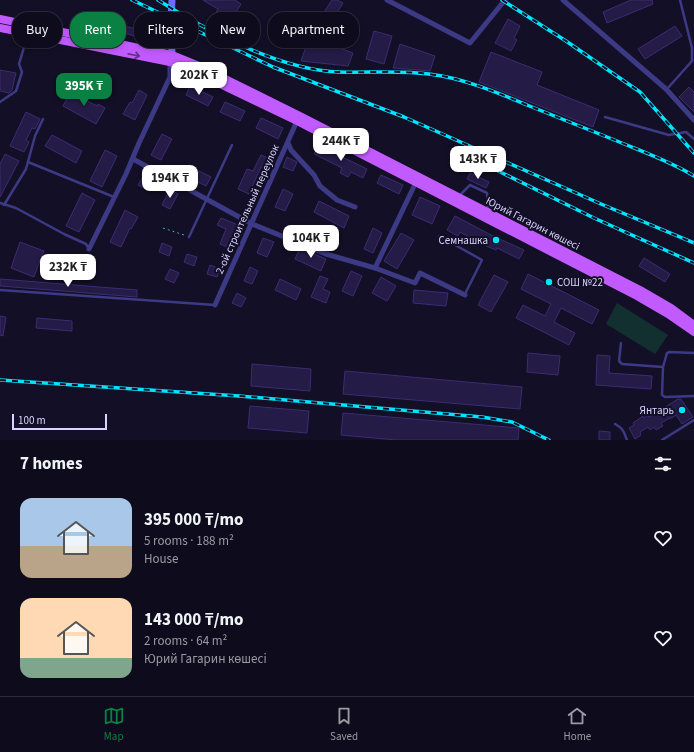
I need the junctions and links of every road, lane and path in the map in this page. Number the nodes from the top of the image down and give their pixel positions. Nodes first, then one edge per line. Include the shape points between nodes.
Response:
1 (172, 0) edge
2 (386, 0) edge
3 (505, 0) edge
4 (563, 0) edge
5 (680, 0) edge
6 (0, 19) edge
7 (0, 28) edge
8 (12, 31) edge
9 (70, 33) edge
10 (62, 40) edge
11 (126, 45) edge
12 (24, 48) edge
13 (158, 48) edge
14 (160, 52) junction
15 (171, 58) junction
16 (666, 89) junction
17 (0, 102) edge
18 (605, 117) dead end
19 (43, 120) dead end
20 (694, 120) edge
21 (298, 122) junction
22 (694, 138) edge
23 (288, 143) junction
24 (232, 145) dead end
25 (133, 159) junction
26 (28, 162) junction
27 (417, 180) junction
28 (114, 197) junction
29 (458, 197) junction
30 (206, 199) junction
31 (0, 203) edge
32 (4, 205) junction
33 (355, 207) dead end
34 (488, 212) junction
35 (252, 224) junction
36 (163, 228) dead end
37 (189, 236) joint
38 (438, 236) dead end
39 (89, 249) joint
40 (375, 268) junction
41 (0, 290) edge
42 (465, 295) joint
43 (215, 305) joint
44 (694, 325) edge
45 (694, 332) edge
46 (621, 342) dead end
47 (694, 353) edge
48 (663, 367) junction
49 (694, 396) edge
50 (694, 420) edge
51 (615, 424) dead end
52 (628, 440) edge
53 (662, 440) edge

1 - 15 street
2 - 3 street via 470,42
4 - 16 street
5 - 16 lane via 692,48 692,61
6 - 9 main road, Юрий Гагарин көшесі
7 - 8 main road, Юрий Гагарин көшесі
10 -> 15 main road, Юрий Гагарин көшесі
11 - 14 main road, Юрий Гагарин көшесі
12 - 17 lane via 19,64 22,72 16,91
13 - 14 lane
14 - 15 main road, Юрий Гагарин көшесі
15 - 21 main road, Юрий Гагарин көшесі
15 - 25 street via 170,77
15 - 27 main road, Юрий Гагарин көшесі via 199,66 280,106
16 - 20 street
18 - 22 lane via 669,135 686,132
19 - 26 lane via 35,136
21 - 23 street, 2-ой строительный переулок
21 - 27 main road, Юрий Гагарин көшесі
23 - 33 street via 320,186 337,200
23 - 35 street, 2-ой строительный переулок
24 - 30 lane
25 - 28 street
25 - 30 street
26 - 28 lane
26 - 32 lane
27 - 29 main road, Юрий Гагарин көшесі
27 - 40 street
27 - 45 main road, Юрий Гагарин көшесі via 637,296
28 - 39 street
29 - 34 main road, Юрий Гагарин көшесі
29 - 34 lane via 470,186 488,193
30 - 35 street
30 - 37 lane
31 - 32 lane
32 - 39 lane via 16,208 86,244
34 - 44 main road, Юрий Гагарин көшесі via 646,293
35 - 40 street via 326,254
35 - 43 street, 2-ой строительный переулок
36 - 37 path
38 - 42 lane via 482,260
40 - 42 street via 415,283 420,273
41 - 43 lane
46 - 48 lane via 622,364
47 - 48 lane via 667,353
48 - 49 lane via 662,395
50 - 53 lane
51 - 52 lane via 625,431

